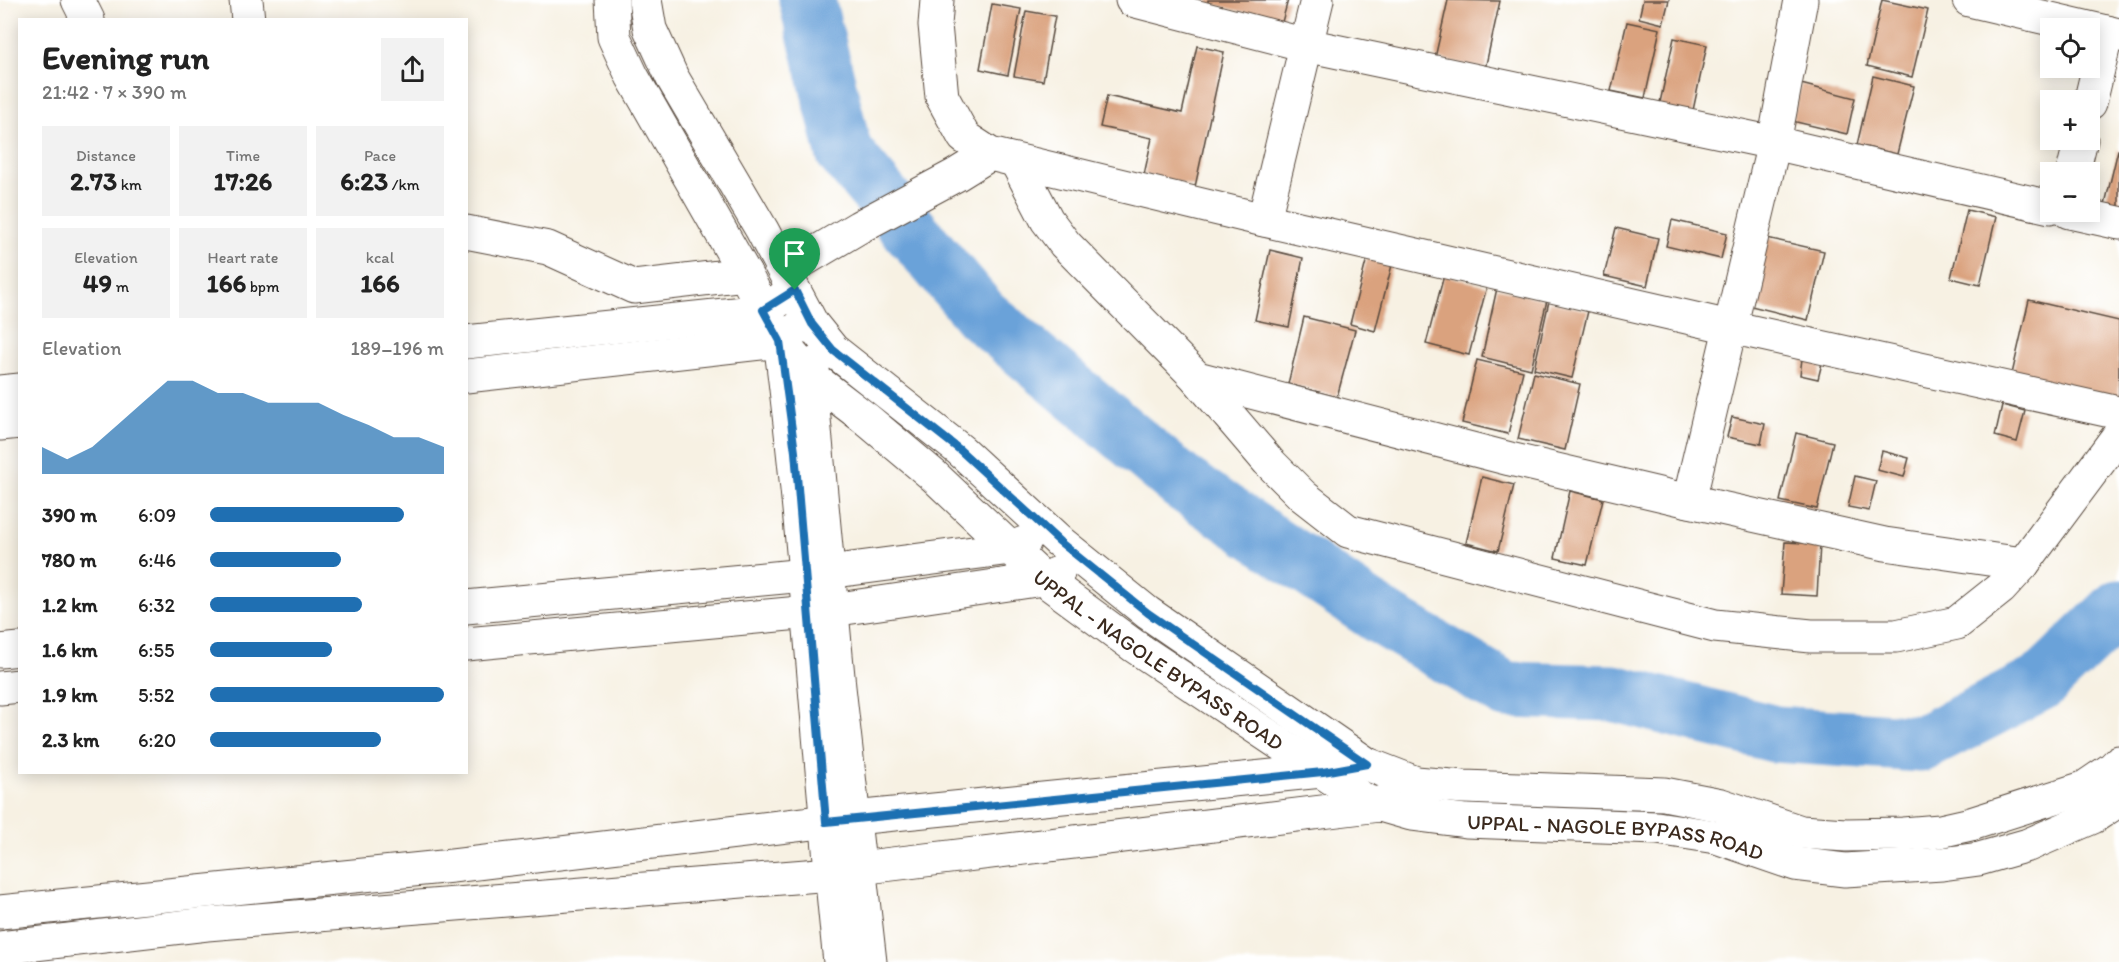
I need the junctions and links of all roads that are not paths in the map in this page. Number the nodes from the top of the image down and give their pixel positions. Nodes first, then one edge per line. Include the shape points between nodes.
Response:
1 (78, 0) edge
2 (246, 0) edge
3 (612, 0) edge
4 (645, 0) edge
5 (937, 0) edge
6 (1132, 0) edge
7 (1317, 0) edge
8 (1801, 0) edge
9 (1969, 0) edge
10 (87, 18) edge
11 (248, 18) edge
12 (2113, 33) edge
13 (1306, 45) junction
14 (2094, 90) edge
15 (1774, 144) junction
16 (1003, 157) junction
17 (2040, 205) edge
18 (2100, 219) edge
19 (1264, 220) junction
20 (2119, 223) edge
21 (468, 232) edge
22 (745, 274) junction
23 (790, 281) junction
24 (763, 310) junction
25 (1730, 327) junction
26 (816, 328) junction
27 (780, 341) junction
28 (468, 342) edge
29 (468, 376) edge
30 (810, 376) junction
31 (1197, 378) junction
32 (18, 390) edge
33 (0, 392) edge
34 (2119, 412) edge
35 (18, 422) edge
36 (0, 424) edge
37 (2119, 435) edge
38 (1689, 501) junction
39 (1049, 533) junction
40 (1011, 548) junction
41 (1085, 562) junction
42 (2023, 564) junction
43 (817, 574) junction
44 (1043, 579) junction
45 (468, 607) edge
46 (820, 611) junction
47 (468, 644) edge
48 (18, 649) edge
49 (0, 651) edge
50 (18, 686) edge
51 (0, 688) edge
52 (2119, 762) edge
53 (1367, 764) junction
54 (1323, 772) junction
55 (1416, 783) junction
56 (2119, 800) edge
57 (1379, 805) junction
58 (840, 820) junction
59 (845, 871) junction
60 (0, 912) edge
61 (0, 948) edge
62 (840, 962) edge
63 (870, 962) edge

1 - 10 street
2 - 11 street
3 - 22 street, UPPAL - NAGOLE BYPASS ROAD via 614,37 632,76
4 - 23 street, UPPAL - NAGOLE BYPASS ROAD via 650,29 672,77
5 - 16 street via 935,25 942,97 964,137
6 - 13 street
7 - 13 street
8 - 15 street
9 - 12 street
12 - 14 street
13 - 15 street
13 - 19 street
15 - 17 street
15 - 25 street
16 - 19 street
16 - 23 street via 956,175 859,227
16 - 31 street via 1065,244
18 - 20 street
19 - 25 street
21 - 22 street via 548,248 634,287
22 - 24 street, UPPAL - NAGOLE BYPASS ROAD
23 - 24 street
23 - 26 street, UPPAL - NAGOLE BYPASS ROAD
24 - 27 street, UPPAL - NAGOLE BYPASS ROAD
24 - 28 street
25 - 34 street
25 - 38 street
26 - 27 street
26 - 30 street
26 - 39 street, UPPAL - NAGOLE BYPASS ROAD via 833,350 960,450
27 - 29 street
27 - 30 street, UPPAL - NAGOLE BYPASS ROAD
27 - 43 street
30 - 40 street, UPPAL - NAGOLE BYPASS ROAD via 866,417
30 - 43 street
31 - 38 street
31 - 42 street via 1275,468 1348,531 1715,626 1811,636 1896,636 1957,623 2001,588
32 - 33 street
35 - 36 street
37 - 42 street
38 - 42 street via 1885,544
39 - 40 street
39 - 41 street, UPPAL - NAGOLE BYPASS ROAD
40 - 43 street
40 - 44 street, UPPAL - NAGOLE BYPASS ROAD
41 - 44 street
41 - 53 street, UPPAL - NAGOLE BYPASS ROAD via 1148,613
43 - 45 street
43 - 46 street
44 - 46 street
44 - 54 street, UPPAL - NAGOLE BYPASS ROAD via 1134,646
46 - 47 street
46 - 58 street
48 - 49 street
50 - 51 street
52 - 55 street, UPPAL - NAGOLE BYPASS ROAD via 2074,792 1971,824 1903,834 1801,832 1721,805 1664,794
53 - 54 street
53 - 55 street, UPPAL - NAGOLE BYPASS ROAD
54 - 57 street, UPPAL - NAGOLE BYPASS ROAD via 1366,801
54 - 58 street
55 - 57 street
56 - 57 street, UPPAL - NAGOLE BYPASS ROAD via 2093,817 2028,845 1979,859 1845,870 1795,864 1716,837 1657,828 1466,821 1411,814
57 - 59 street
58 - 59 street
58 - 60 street via 452,866
59 - 61 street via 207,924
59 - 62 street
59 - 63 street

